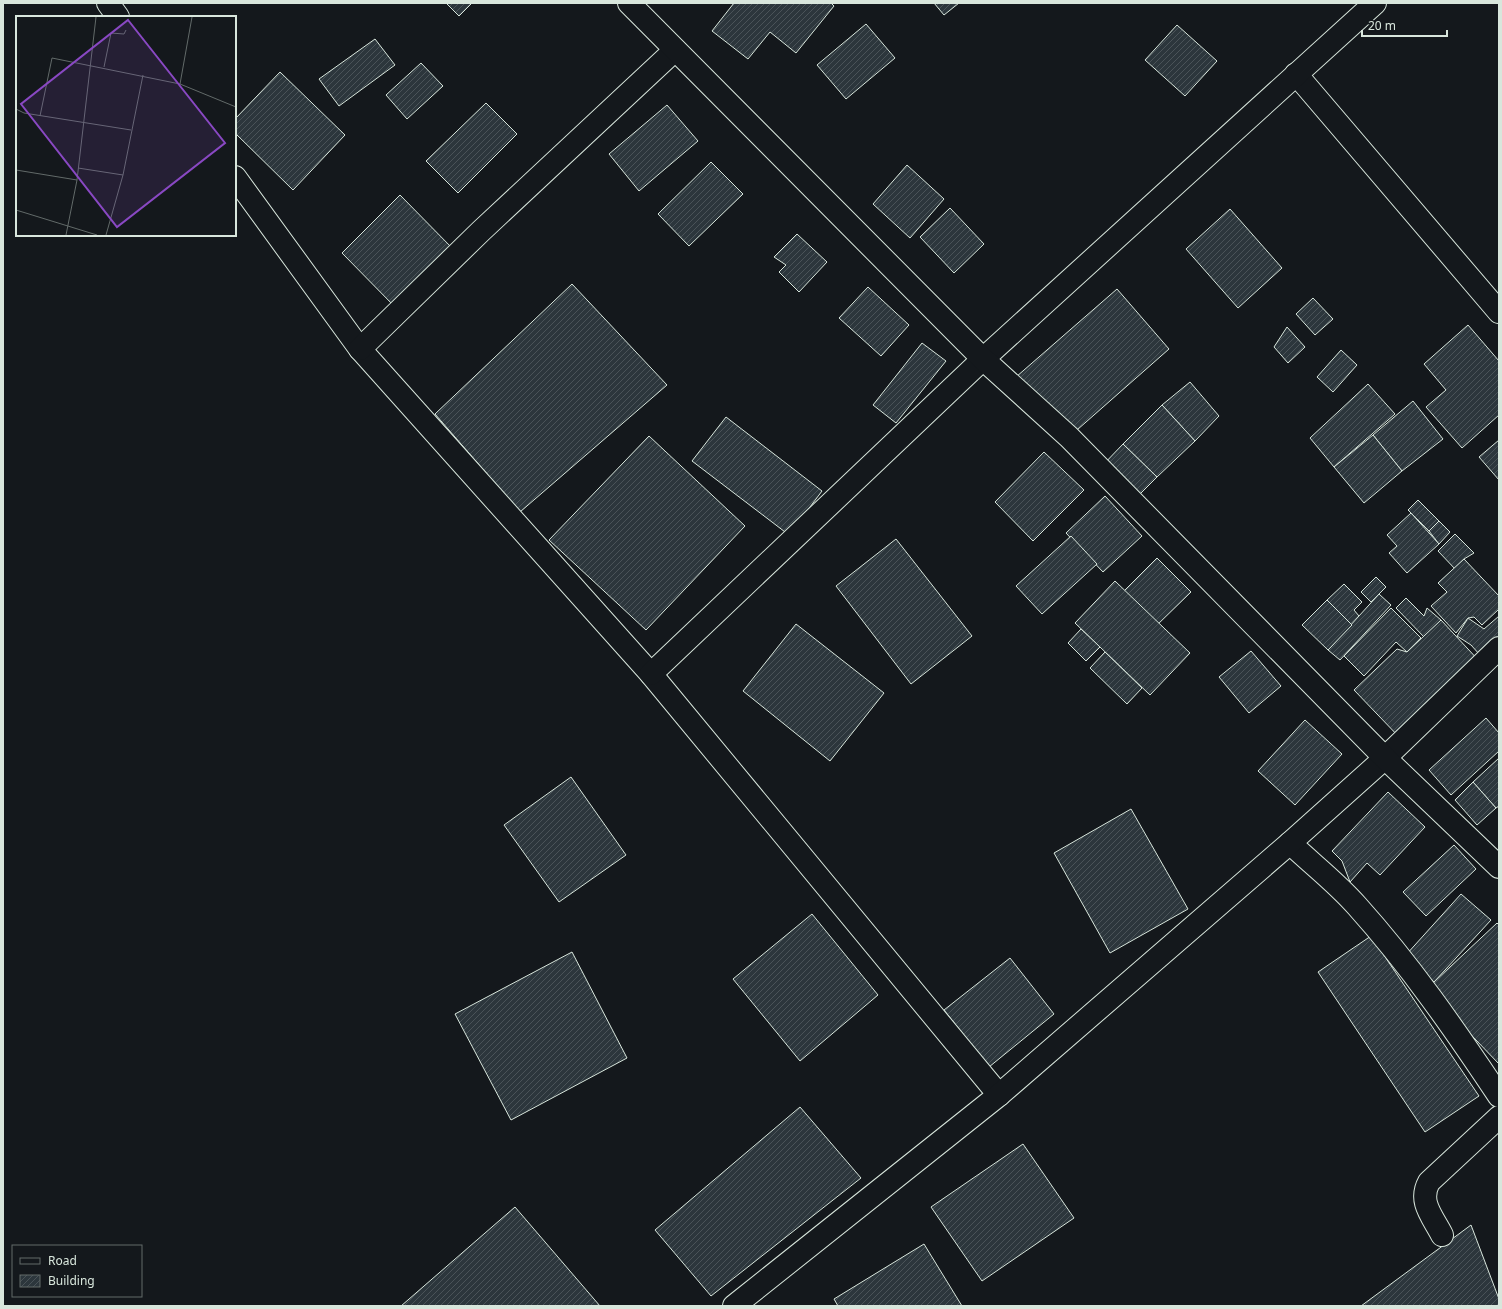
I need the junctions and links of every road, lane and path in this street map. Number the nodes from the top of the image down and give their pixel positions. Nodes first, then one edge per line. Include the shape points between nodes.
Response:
1 (108, 3) edge
2 (628, 3) edge
3 (1375, 3) edge
4 (117, 16) edge
5 (675, 50) junction
6 (1296, 74) junction
7 (236, 178) edge
8 (1499, 312) edge
9 (360, 349) junction
10 (983, 359) junction
11 (1499, 648) edge
12 (651, 674) junction
13 (1385, 758) junction
14 (1290, 843) junction
15 (1499, 867) edge
16 (999, 1095) junction
17 (1499, 1096) edge
18 (1499, 1117) edge
19 (1442, 1235) dead end
20 (734, 1306) edge

1 - 4 street
2 - 5 street
3 - 6 street
5 - 9 street via 481,231
5 - 10 street
6 - 8 street
6 - 10 street
7 - 9 street
9 - 12 street
10 - 12 street
10 - 13 street via 1069,437
11 - 13 street
12 - 16 street
13 - 14 street
13 - 15 street
14 - 16 street
14 - 17 street via 1356,905 1393,949 1435,1002
16 - 20 street
18 - 19 street via 1429,1182 1425,1190 1424,1199

